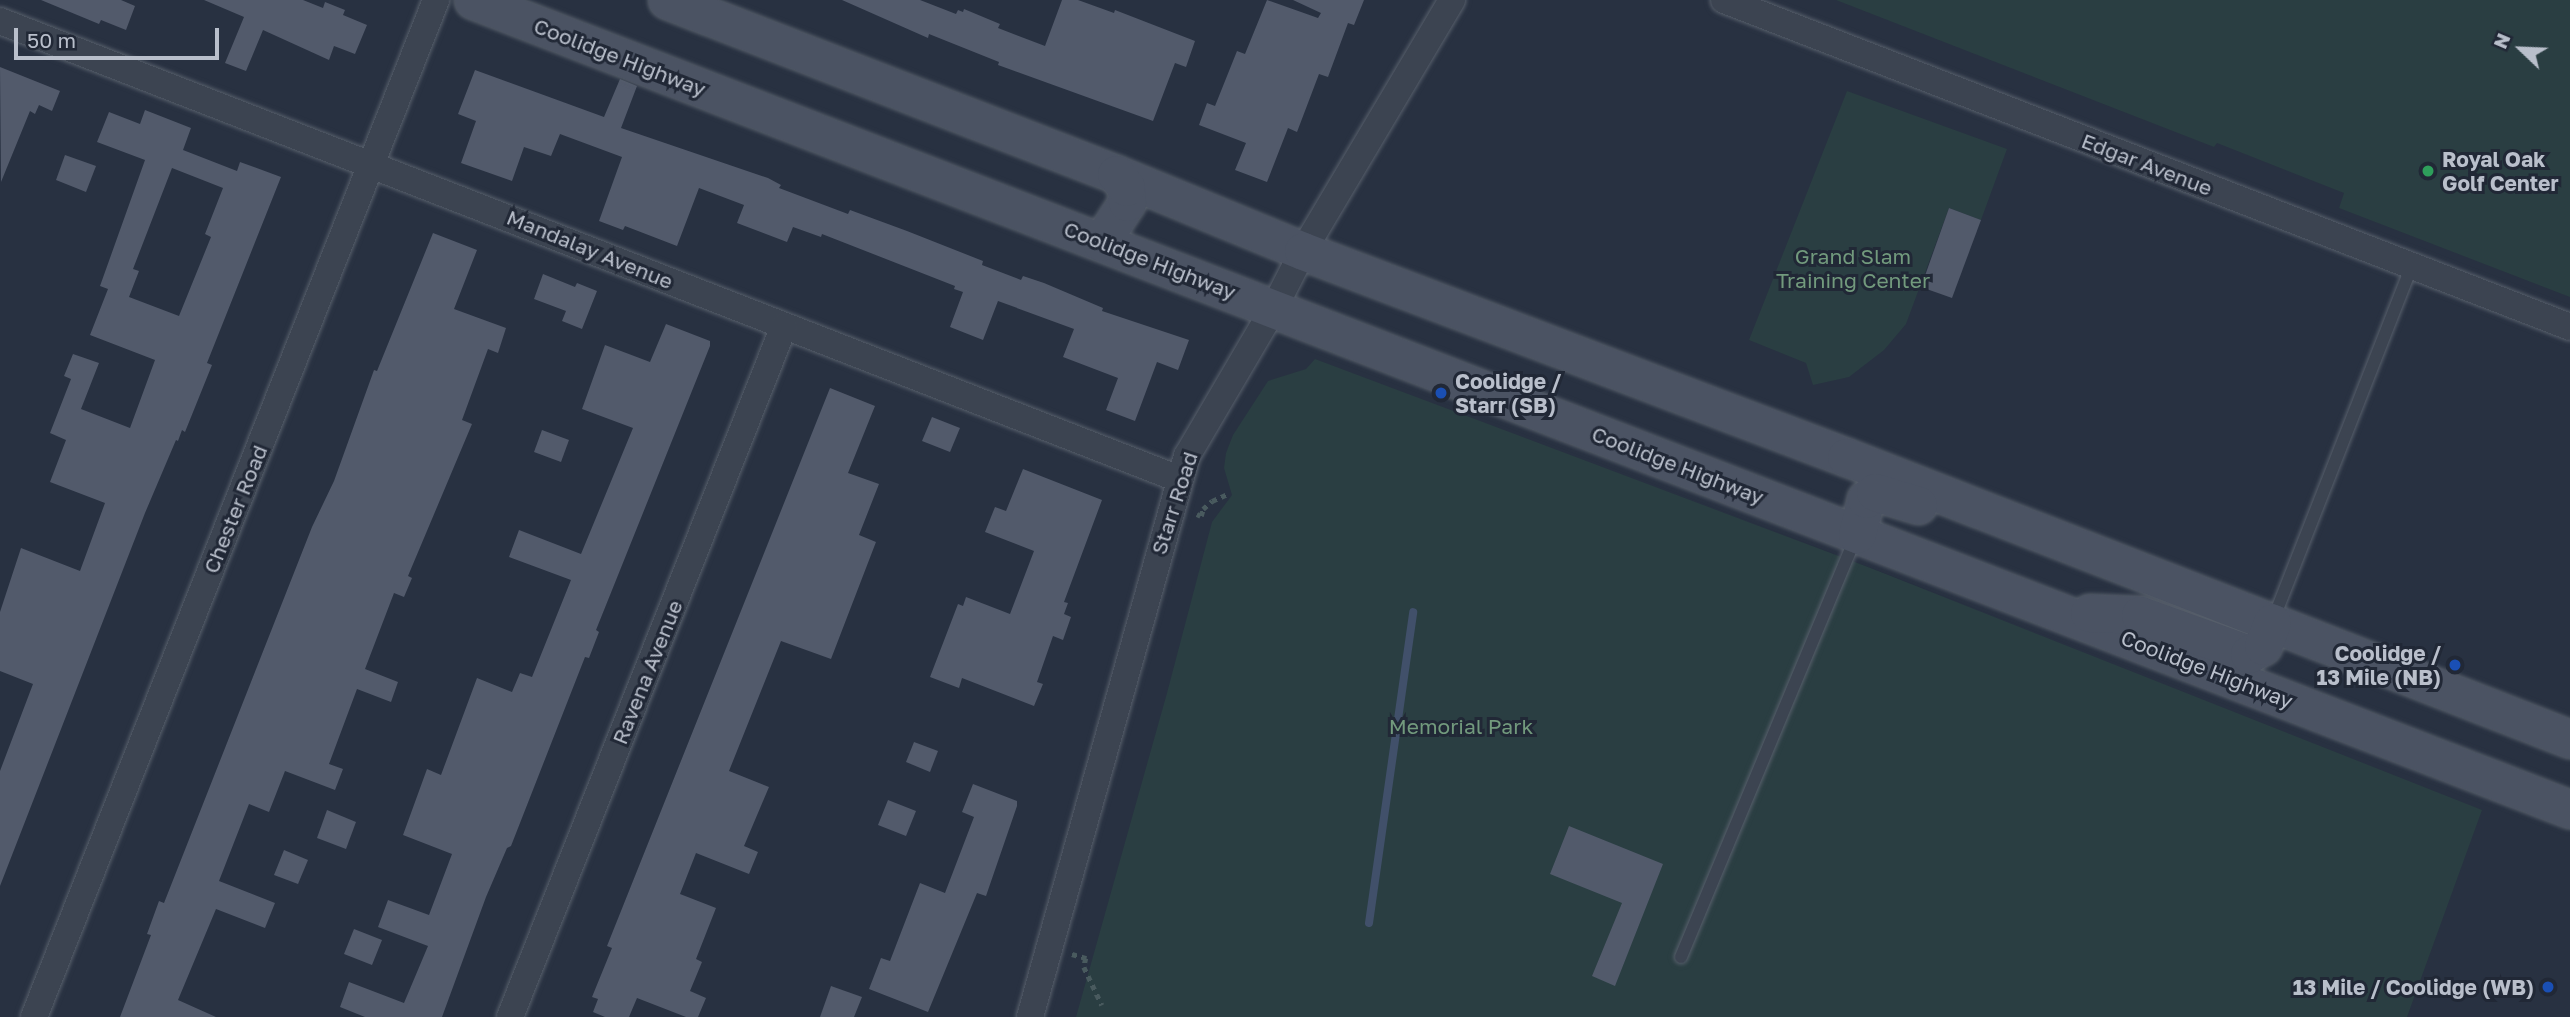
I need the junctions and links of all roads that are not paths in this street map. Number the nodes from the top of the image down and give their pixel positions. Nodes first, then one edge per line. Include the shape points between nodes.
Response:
1 (436, 0) edge
2 (473, 0) edge
3 (667, 0) edge
4 (1452, 0) edge
5 (1724, 0) edge
6 (0, 21) edge
7 (372, 164) junction
8 (1116, 174) junction
9 (1101, 242) junction
10 (1303, 251) junction
11 (2412, 266) junction
12 (1274, 308) junction
13 (784, 326) junction
14 (2570, 327) edge
15 (1179, 479) junction
16 (1857, 534) junction
17 (2103, 559) junction
18 (2060, 612) junction
19 (2272, 623) junction
20 (2570, 739) edge
21 (2570, 809) edge
22 (1681, 957) dead end
23 (34, 1017) edge
24 (510, 1017) edge
25 (1030, 1017) edge

1 - 7 street, Chester Road
2 - 9 main road, Coolidge Highway
3 - 8 main road
4 - 10 street, Starr Road
5 - 11 street, Edgar Avenue
6 - 7 street, Mandalay Avenue
7 - 13 street, Mandalay Avenue
7 - 23 street, Chester Road
8 - 9 main road via 1126,187 1127,202
8 - 10 main road
9 - 12 main road, Coolidge Highway
10 - 12 street, Starr Road
10 - 17 main road
11 - 14 street, Edgar Avenue
11 - 19 lane
12 - 15 street, Starr Road via 1195,440
12 - 16 main road, Coolidge Highway
13 - 15 street, Mandalay Avenue
13 - 24 street, Ravena Avenue
15 - 25 street, Starr Road
16 - 17 main road via 1866,499 1875,492 2032,549
16 - 18 main road, Coolidge Highway
16 - 22 lane
17 - 19 main road
18 - 19 main road via 2140,615 2249,654 2263,646
18 - 21 main road, Coolidge Highway
19 - 20 main road

